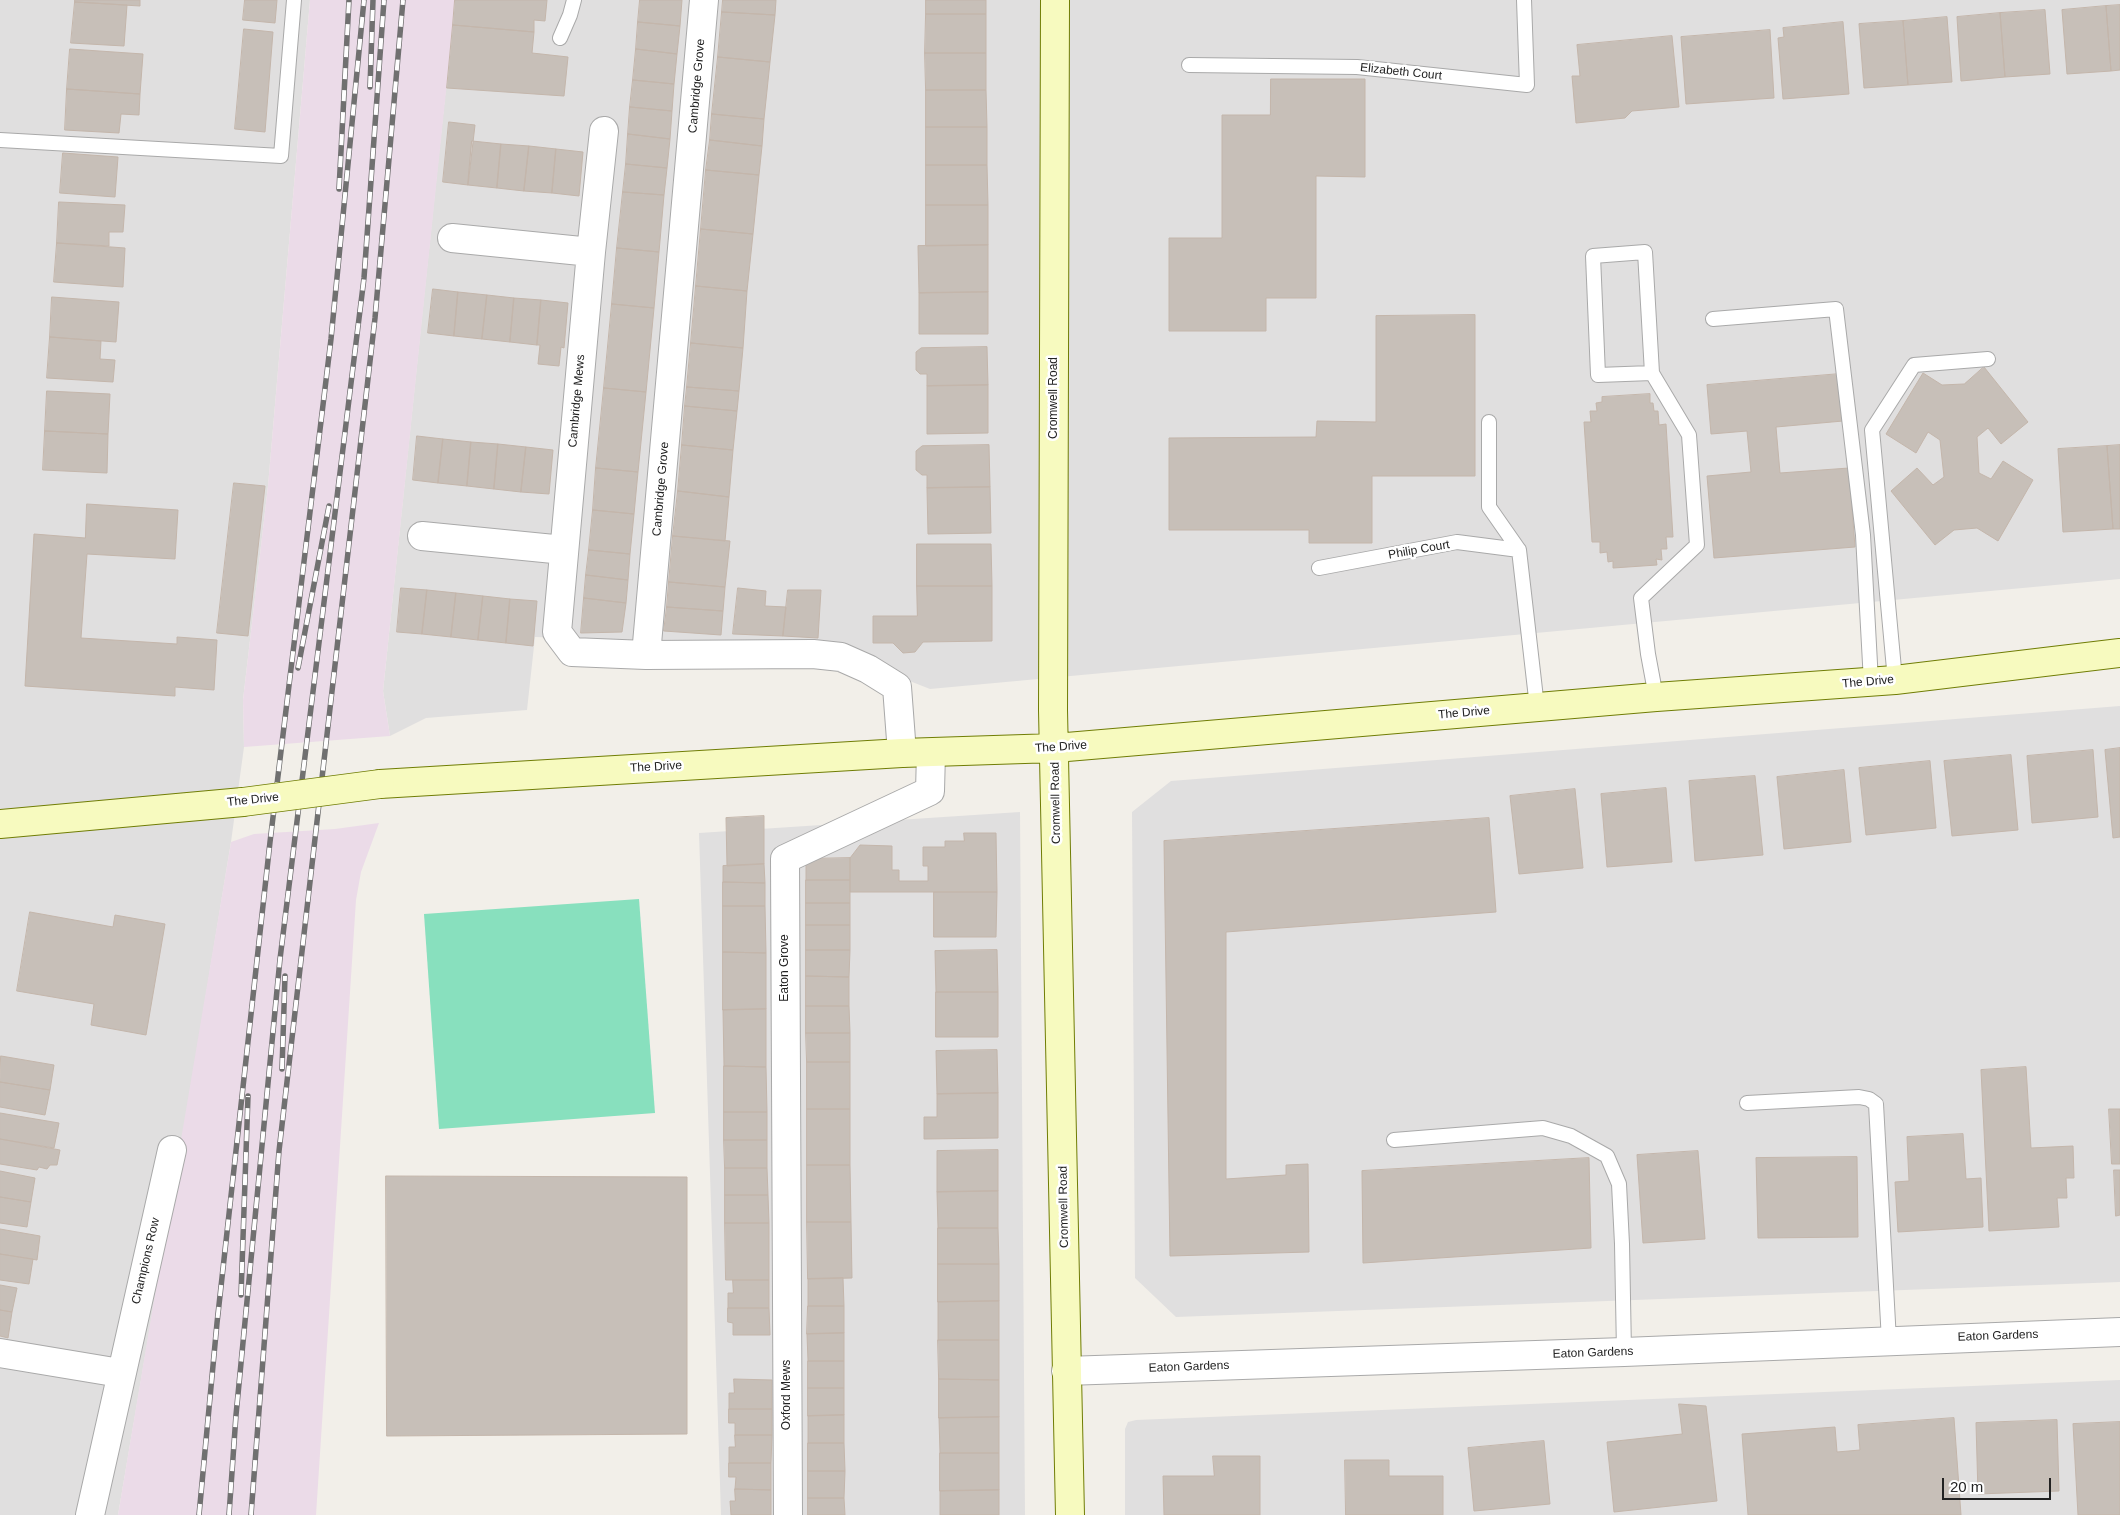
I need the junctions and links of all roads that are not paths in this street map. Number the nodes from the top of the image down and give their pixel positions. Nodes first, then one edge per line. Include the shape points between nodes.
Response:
1 (294, 0) edge
2 (574, 0) edge
3 (704, 0) edge
4 (1055, 0) edge
5 (1524, 0) edge
6 (560, 38) dead end
7 (1190, 65) dead end
8 (604, 131) dead end
9 (0, 140) edge
10 (452, 238) dead end
11 (591, 252) junction
12 (1713, 319) dead end
13 (1988, 359) dead end
14 (1652, 372) junction
15 (1488, 422) dead end
16 (422, 536) dead end
17 (564, 550) junction
18 (1519, 550) junction
19 (1319, 568) dead end
20 (2120, 653) edge
21 (646, 654) junction
22 (1883, 681) junction
23 (1656, 697) junction
24 (1537, 707) junction
25 (1055, 748) junction
26 (902, 753) junction
27 (930, 753) junction
28 (0, 824) edge
29 (1747, 1103) dead end
30 (1394, 1140) dead end
31 (172, 1150) dead end
32 (786, 1275) joint
33 (2120, 1332) edge
34 (1889, 1341) junction
35 (1624, 1352) junction
36 (0, 1354) edge
37 (1066, 1371) junction
38 (120, 1373) junction
39 (90, 1515) edge
40 (788, 1515) edge
41 (1070, 1515) edge

1 - 9 lane via 281,156
2 - 6 lane
3 - 21 street, Cambridge Grove
4 - 25 main road, Cromwell Road
5 - 7 lane, Elizabeth Court via 1527,85 1357,67
8 - 11 street, Cambridge Mews
10 - 11 street
11 - 17 street, Cambridge Mews
12 - 22 lane via 1836,309
13 - 22 lane via 1914,365 1872,430
14 - 14 lane via 1645,252 1593,256 1598,375
14 - 23 lane via 1689,435 1697,545 1641,598
15 - 18 lane via 1489,506
16 - 17 street
17 - 21 street, Cambridge Mews via 557,632 572,652
18 - 19 lane, Philip Court via 1457,542
18 - 24 lane
20 - 22 main road, The Drive
21 - 26 street via 813,654 841,657 897,687
22 - 23 main road, The Drive
23 - 24 main road, The Drive
24 - 25 main road, The Drive
25 - 27 main road, The Drive
25 - 37 main road, Cromwell Road
26 - 27 main road, The Drive
26 - 28 main road, The Drive, bridge via 380,784 243,802
27 - 32 street, Eaton Grove via 930,791 784,859
29 - 34 lane via 1859,1097 1876,1104
30 - 35 lane via 1543,1128 1571,1136 1607,1156 1619,1184
31 - 38 street, Champions Row
32 - 40 street, Oxford Mews
33 - 34 street, Eaton Gardens
34 - 35 street, Eaton Gardens
35 - 37 street, Eaton Gardens
36 - 38 street
37 - 41 main road, Cromwell Road
38 - 39 street, Champions Row

